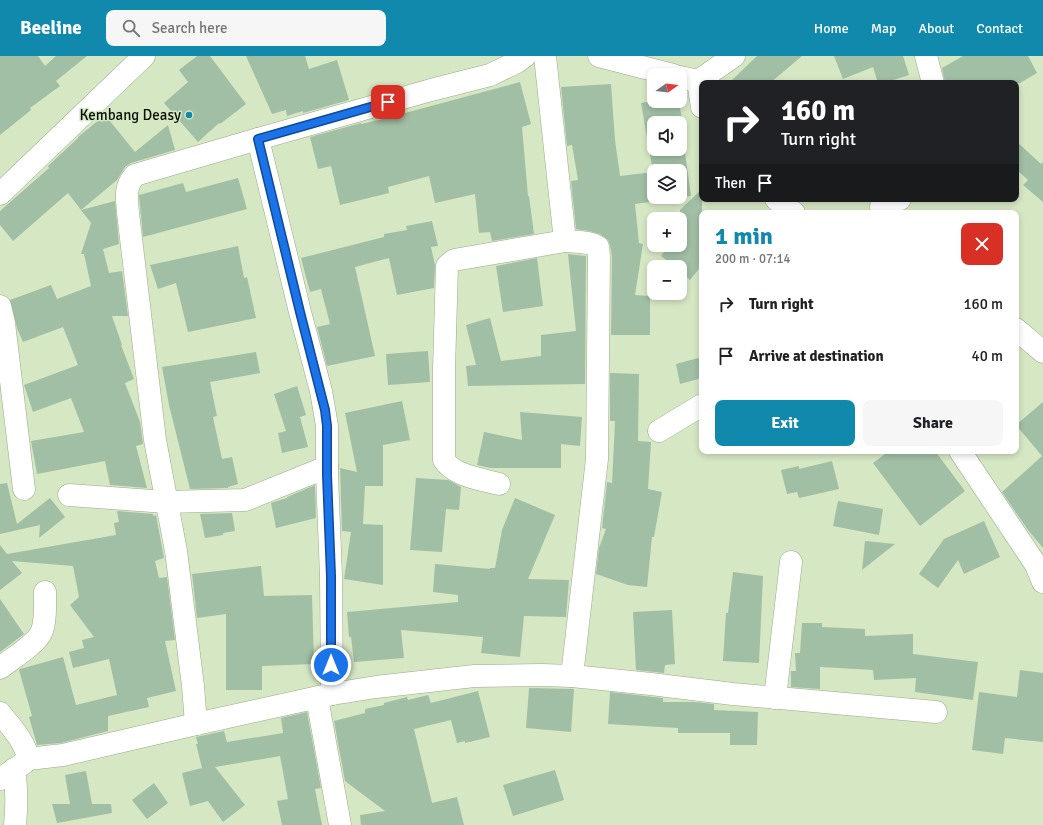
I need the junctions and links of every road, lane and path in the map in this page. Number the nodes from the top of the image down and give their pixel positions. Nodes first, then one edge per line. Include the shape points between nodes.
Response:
1 (144, 56) edge
2 (525, 56) edge
3 (545, 56) edge
4 (598, 56) edge
5 (734, 56) edge
6 (926, 56) edge
7 (647, 68) edge
8 (689, 79) edge
9 (932, 80) edge
10 (699, 101) edge
11 (258, 139) junction
12 (0, 194) edge
13 (780, 202) edge
14 (895, 202) edge
15 (790, 210) edge
16 (881, 210) edge
17 (565, 241) junction
18 (0, 306) edge
19 (1019, 332) edge
20 (1043, 352) edge
21 (699, 407) edge
22 (659, 431) dead end
23 (962, 454) edge
24 (327, 467) junction
25 (498, 484) dead end
26 (24, 489) dead end
27 (69, 495) dead end
28 (166, 502) junction
29 (791, 562) dead end
30 (1043, 582) edge
31 (45, 592) dead end
32 (0, 668) edge
33 (572, 676) junction
34 (324, 696) junction
35 (776, 698) junction
36 (936, 712) dead end
37 (0, 713) edge
38 (196, 724) junction
39 (14, 769) edge
40 (15, 825) edge
41 (340, 825) edge

1 - 12 street
2 - 11 street via 490,75
3 - 17 street
4 - 7 street
5 - 8 street
6 - 9 street
8 - 10 street
11 - 24 street via 325,410
11 - 28 street via 136,175 129,182 128,214 155,440
13 - 15 street
14 - 16 street
17 - 25 street via 454,260 447,266 444,460 448,466 462,473
17 - 33 street via 594,245 598,247 599,256 596,459
18 - 26 street
19 - 20 street
21 - 22 street
23 - 30 street via 1036,565
24 - 28 street via 245,500
24 - 34 street via 331,576
27 - 28 street
28 - 38 street via 176,551
29 - 35 street
31 - 32 street via 41,634
33 - 34 street via 474,676 376,687
33 - 35 street
34 - 38 street
34 - 41 street
35 - 36 street
37 - 39 street via 27,753
38 - 39 street
39 - 40 street via 17,790

